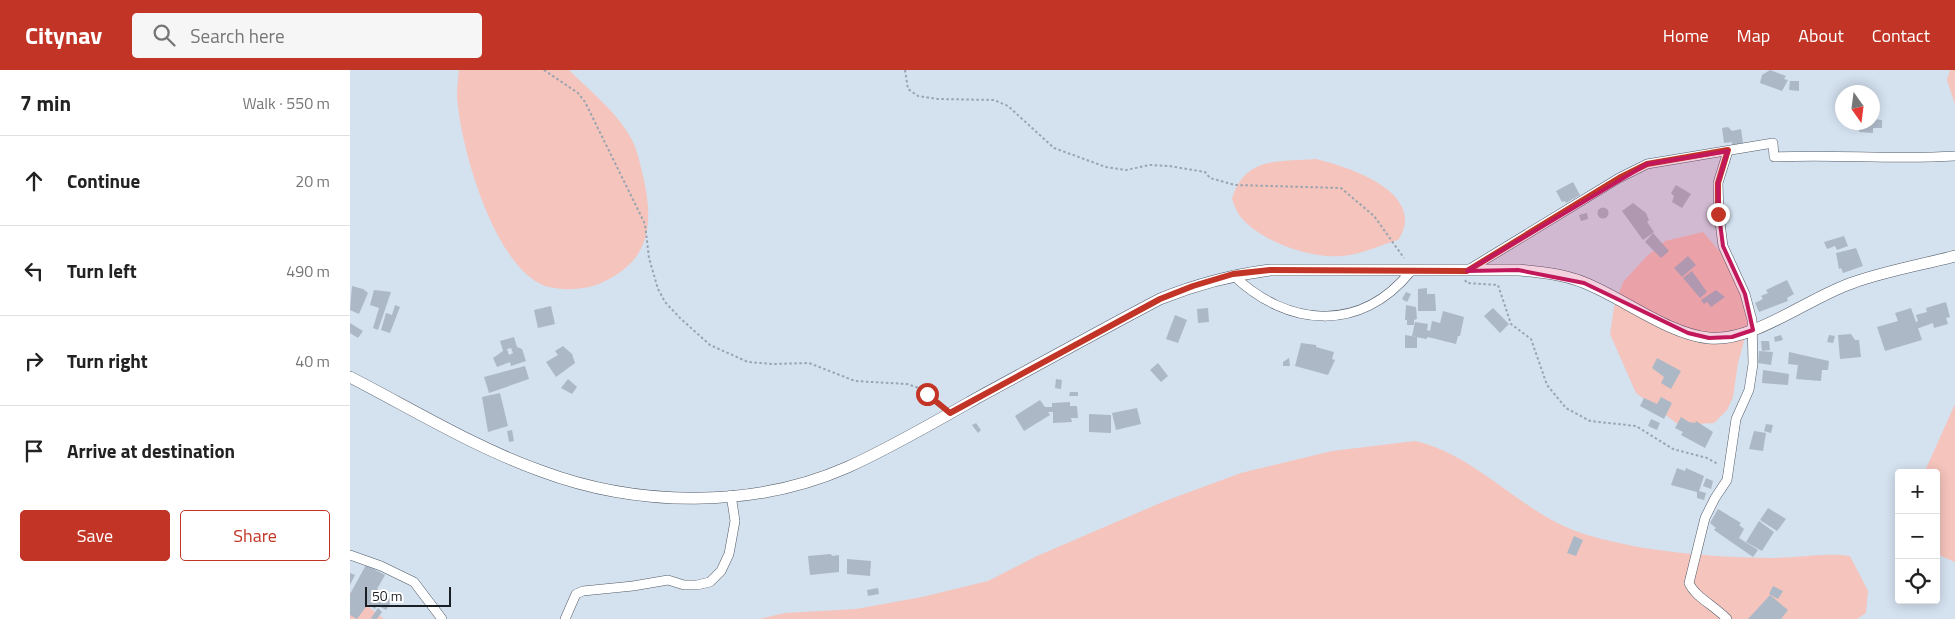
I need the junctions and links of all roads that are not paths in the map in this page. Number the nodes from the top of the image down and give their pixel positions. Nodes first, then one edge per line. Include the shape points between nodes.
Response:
1 (1728, 150) junction
2 (1955, 156) edge
3 (1955, 256) edge
4 (1410, 271) junction
5 (1464, 271) junction
6 (1233, 274) junction
7 (1753, 330) junction
8 (350, 377) edge
9 (731, 495) junction
10 (350, 555) edge
11 (442, 619) edge
12 (565, 619) edge
13 (1727, 619) edge

1 - 2 street via 1773,143 1774,157
1 - 5 street via 1647,164
1 - 7 street via 1718,183 1718,214 1723,246 1745,294
3 - 7 street via 1852,283
4 - 5 street
4 - 6 street via 1270,270
4 - 6 street via 1400,284 1375,303 1359,311 1336,316 1310,316 1280,308 1249,290
5 - 7 street via 1551,273 1576,280 1688,333 1709,338 1732,337
6 - 9 street via 1160,299 847,467 768,490
7 - 13 street via 1749,390 1736,419 1727,480 1705,518 1688,582 1693,592 1715,606
8 - 9 street via 487,447 548,474 632,495 672,498
9 - 12 street via 735,521 729,554 721,571 710,582 684,585 668,580 583,591 576,594
10 - 11 street via 414,582

